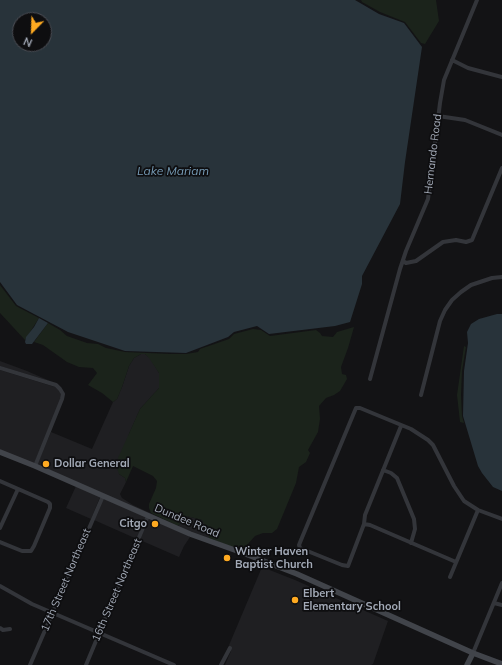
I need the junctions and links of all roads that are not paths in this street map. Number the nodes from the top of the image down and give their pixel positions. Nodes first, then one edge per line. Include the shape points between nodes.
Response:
1 (477, 0) edge
2 (452, 60) junction
3 (502, 77) edge
4 (438, 116) junction
5 (502, 135) edge
6 (502, 168) edge
7 (403, 261) junction
8 (502, 277) edge
9 (0, 368) edge
10 (370, 378) dead end
11 (421, 395) dead end
12 (401, 426) junction
13 (0, 452) edge
14 (35, 466) junction
15 (384, 470) junction
16 (0, 481) edge
17 (18, 488) junction
18 (102, 496) junction
19 (478, 510) junction
20 (148, 516) junction
21 (502, 519) edge
22 (364, 524) junction
23 (0, 528) edge
24 (0, 542) edge
25 (411, 543) junction
26 (456, 562) junction
27 (450, 577) dead end
28 (502, 583) edge
29 (0, 586) edge
30 (494, 603) junction
31 (502, 605) edge
32 (53, 613) junction
33 (0, 628) edge
34 (10, 629) dead end
35 (99, 633) junction
36 (230, 648) dead end
37 (473, 653) junction
38 (501, 664) edge
39 (30, 665) edge
40 (86, 665) edge
41 (174, 665) edge
42 (222, 665) edge
43 (467, 665) edge

1 - 2 street, Hernando Road
2 - 3 street via 468,68
2 - 4 street, Hernando Road via 442,90
4 - 5 street via 465,120
4 - 7 street, Hernando Road via 428,199
6 - 7 street via 472,240 443,242 416,261
7 - 10 street, Hernando Road
8 - 11 street via 471,285 452,300 445,310
9 - 14 street via 56,385 62,391 62,400
12 - 15 street
12 - 19 street via 422,435 433,445 458,494
12 - 22 street via 356,408 301,540 300,548 348,566
13 - 14 main road, Dundee Road
14 - 18 main road, Dundee Road
15 - 22 street via 365,515
15 - 25 street via 397,478 414,519 415,529
16 - 17 street
17 - 23 street
17 - 24 street via 48,502 50,508 31,551 22,551
18 - 20 main road, Dundee Road
18 - 32 street, 17th Street Northeast
19 - 21 street
19 - 26 street
20 - 35 street, 16th Street Northeast
20 - 37 main road, Dundee Road via 297,574
22 - 25 street
25 - 26 street
26 - 27 street
28 - 30 street
29 - 32 street
30 - 31 street
30 - 37 street
32 - 35 street
32 - 39 street, 17th Street Northeast
33 - 34 street
35 - 40 street, 16th Street Northeast
35 - 41 street
36 - 42 street
37 - 38 main road, Dundee Road
37 - 43 main road

